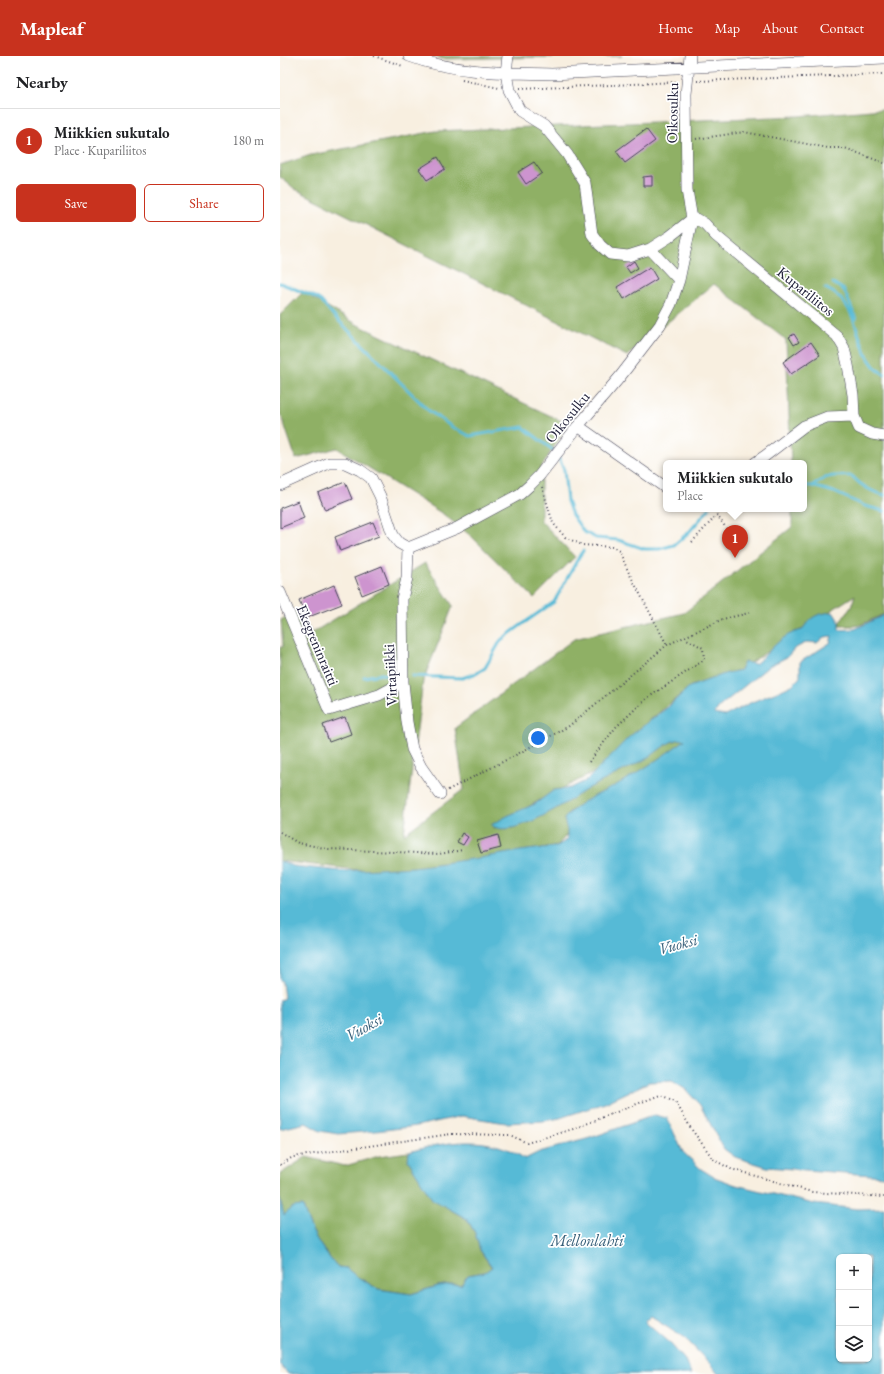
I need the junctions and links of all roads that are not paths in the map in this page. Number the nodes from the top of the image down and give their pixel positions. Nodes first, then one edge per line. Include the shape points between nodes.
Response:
1 (409, 56) edge
2 (508, 56) edge
3 (884, 58) edge
4 (689, 62) edge
5 (506, 73) junction
6 (692, 219) junction
7 (650, 249) junction
8 (679, 280) junction
9 (854, 416) junction
10 (578, 426) junction
11 (884, 436) edge
12 (759, 460) edge
13 (280, 485) edge
14 (663, 486) edge
15 (408, 548) junction
16 (281, 598) edge
17 (404, 682) junction
18 (440, 794) road end

1 - 5 street via 455,68
2 - 5 street
3 - 4 street
4 - 5 street via 552,74
4 - 6 street, Oikosulku via 686,94 687,190
5 - 7 street via 509,90 520,111 544,126 567,154 585,183 592,234 600,245 610,254 628,256
6 - 7 street
6 - 8 street, Oikosulku
6 - 9 street, Kupariliitos via 697,218 705,224 716,236 837,336 844,348 853,395
7 - 8 street
8 - 10 street, Oikosulku via 660,325
9 - 11 street via 859,428
9 - 12 street via 827,417 804,426
10 - 14 street
10 - 15 street, Oikosulku via 539,476 520,494 457,528
13 - 15 street via 329,463 345,463 360,470 371,478 393,535 399,543
15 - 17 street, Virtapiikki via 408,578 402,599
16 - 17 street, Ekegreninraitti via 329,710 379,695
17 - 18 street, Virtapiikki via 412,749 420,767

